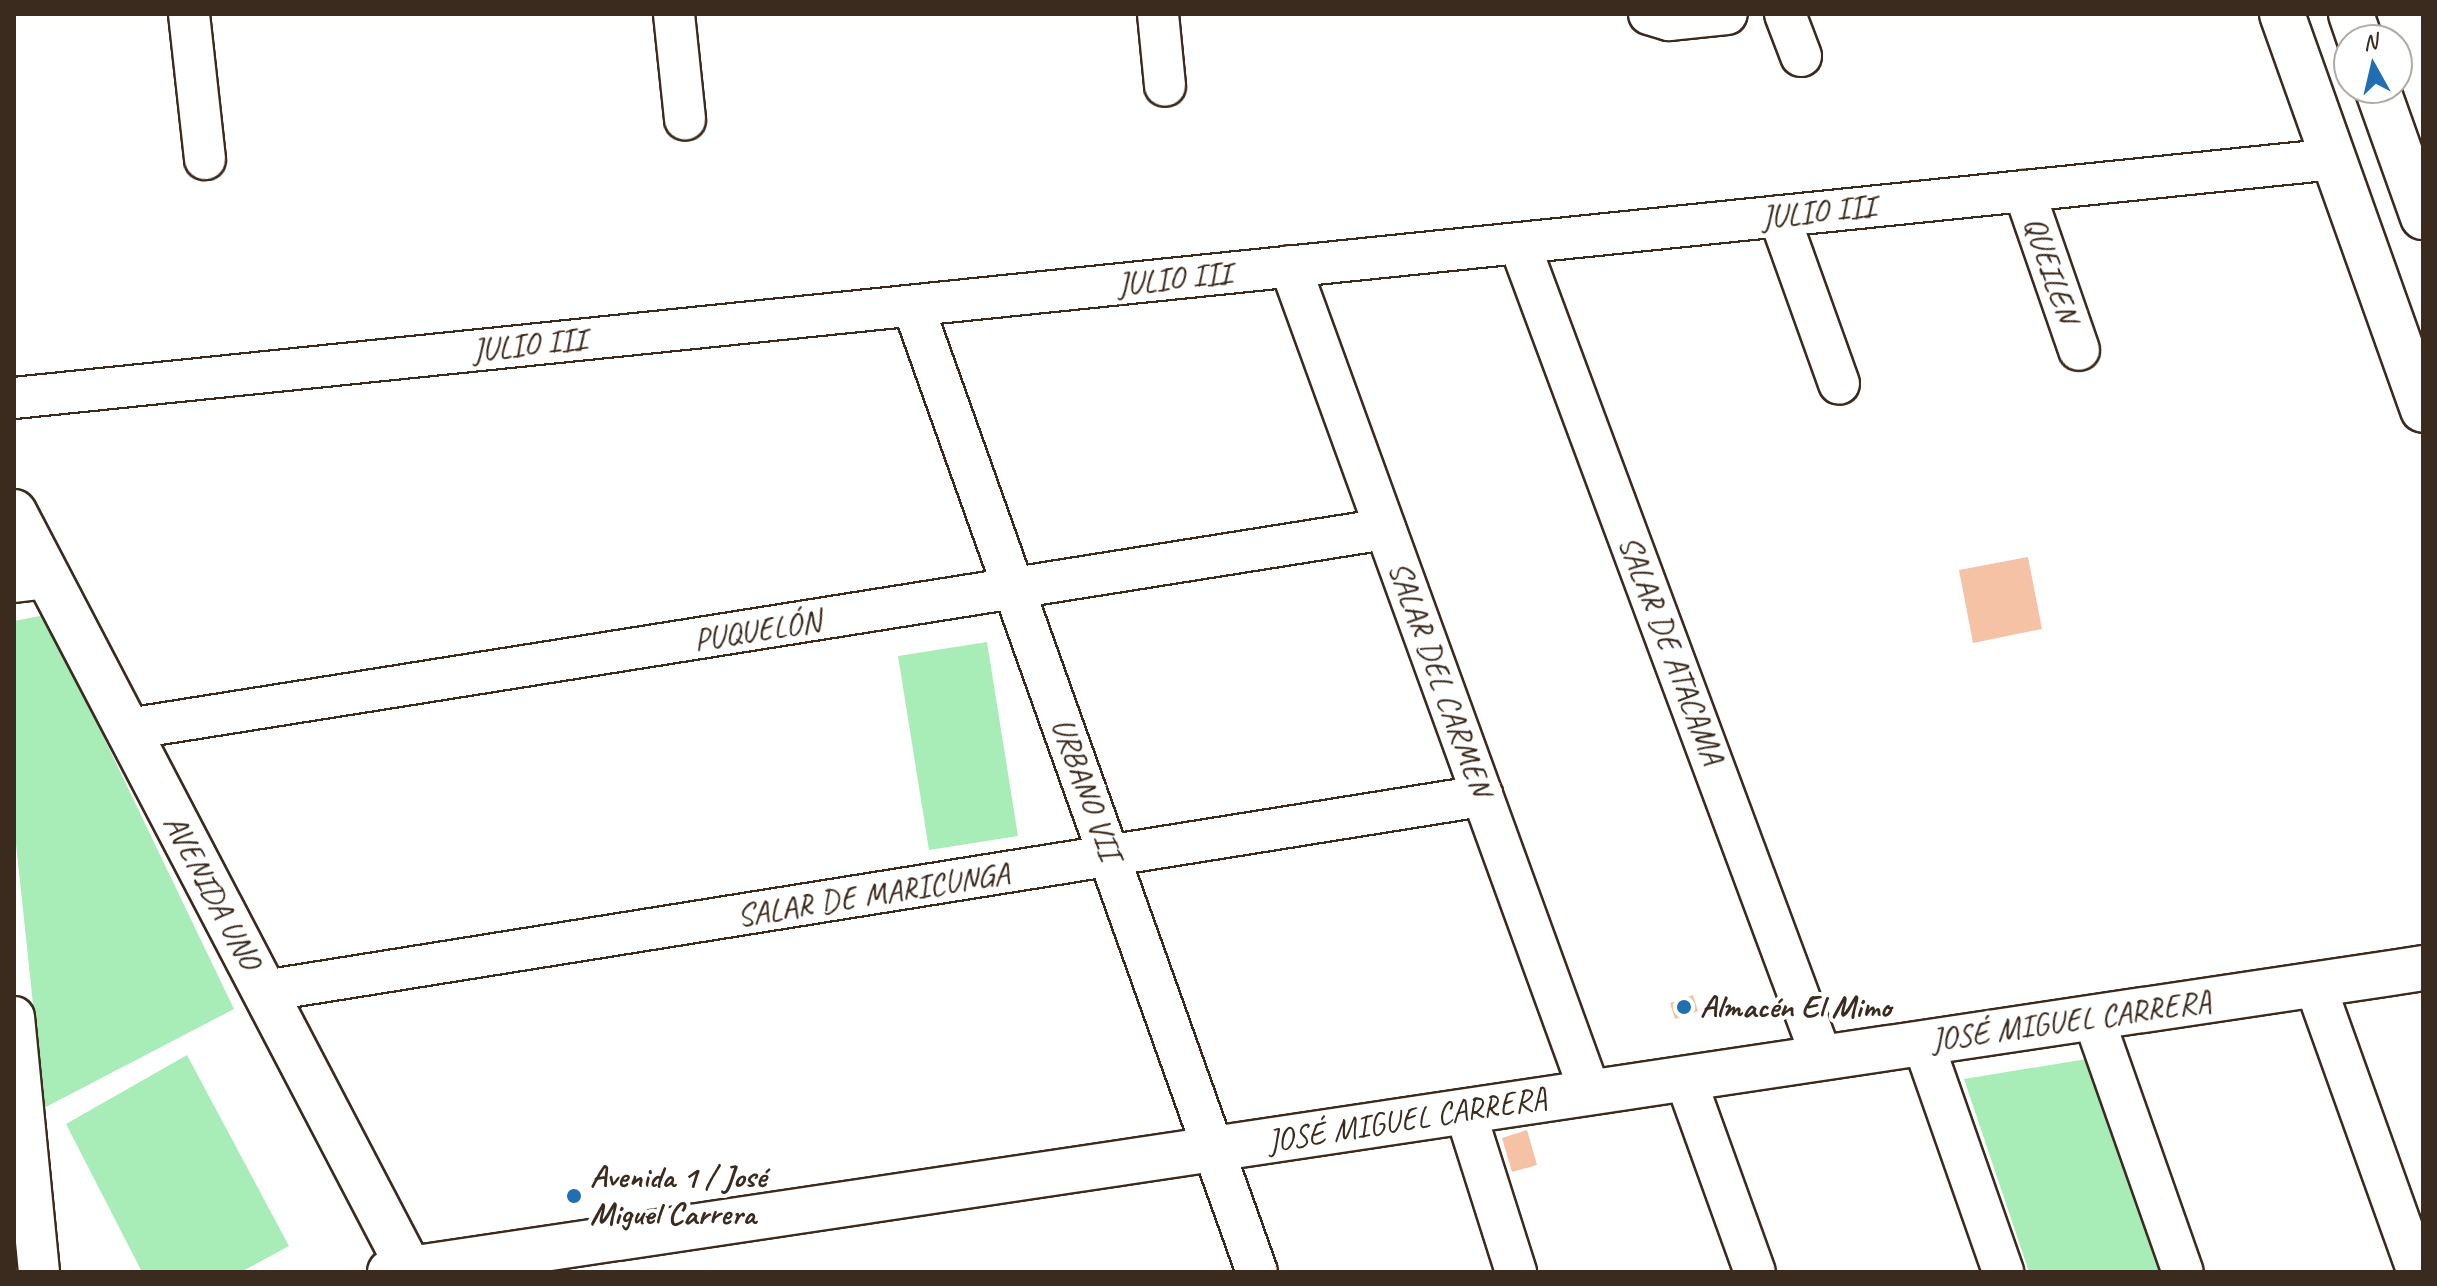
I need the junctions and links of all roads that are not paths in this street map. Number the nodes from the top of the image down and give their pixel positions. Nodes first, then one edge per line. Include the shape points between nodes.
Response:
1 (189, 14) edge
2 (674, 14) edge
3 (1158, 14) edge
4 (1649, 14) edge
5 (1727, 14) edge
6 (1785, 14) edge
7 (2282, 14) edge
8 (1801, 56) dead end
9 (1165, 86) dead end
10 (2383, 104) edge
11 (685, 119) dead end
12 (205, 159) dead end
13 (2333, 159) junction
14 (2024, 191) junction
15 (2421, 206) edge
16 (1779, 216) junction
17 (1519, 243) junction
18 (1290, 266) junction
19 (913, 306) junction
20 (2079, 350) dead end
21 (1839, 384) dead end
22 (14, 398) edge
23 (2423, 410) edge
24 (14, 512) edge
25 (1385, 529) junction
26 (31, 580) edge
27 (1015, 590) junction
28 (128, 729) junction
29 (1482, 796) junction
30 (1110, 857) junction
31 (2423, 968) edge
32 (2315, 985) junction
33 (264, 991) junction
34 (14, 1017) edge
35 (2093, 1017) junction
36 (1923, 1043) junction
37 (1822, 1058) junction
38 (1685, 1078) junction
39 (1590, 1092) junction
40 (1465, 1111) junction
41 (1214, 1149) junction
42 (21, 1168) edge
43 (403, 1271) edge
44 (39, 1272) edge
45 (1257, 1272) edge
46 (1516, 1272) edge
47 (1755, 1272) edge
48 (2003, 1272) edge
49 (2183, 1272) edge
50 (2418, 1272) edge

1 - 12 street
2 - 11 street
3 - 9 street
4 - 5 street via 1669,20
6 - 8 street
7 - 13 street
10 - 15 street
13 - 14 street, JULIO III
13 - 23 street
14 - 16 street, JULIO III
14 - 20 street, QUEILEN
16 - 17 street, JULIO III
16 - 21 street
17 - 18 street, JULIO III
17 - 37 street, SALAR DE ATACAMA
18 - 19 street, JULIO III
18 - 25 street, SALAR DEL CARMEN
19 - 22 street, JULIO III
19 - 27 street, URBANO VII
24 - 26 street, AVENIDA UNO
25 - 27 street, PUQUELÓN
25 - 29 street, SALAR DEL CARMEN
26 - 28 street, AVENIDA UNO
27 - 28 street, PUQUELÓN
27 - 30 street, URBANO VII
28 - 33 street, AVENIDA UNO
29 - 30 street, SALAR DE MARICUNGA
29 - 39 street, SALAR DEL CARMEN
30 - 33 street, SALAR DE MARICUNGA
30 - 41 street, URBANO VII
31 - 32 street, JOSÉ MIGUEL CARRERA
32 - 35 street, JOSÉ MIGUEL CARRERA
32 - 50 street
33 - 43 street, AVENIDA UNO
34 - 42 street
35 - 36 street, JOSÉ MIGUEL CARRERA
35 - 49 street
36 - 37 street, JOSÉ MIGUEL CARRERA
36 - 48 street
37 - 38 street, JOSÉ MIGUEL CARRERA
38 - 39 street, JOSÉ MIGUEL CARRERA
38 - 47 street
39 - 40 street, JOSÉ MIGUEL CARRERA
40 - 41 street, JOSÉ MIGUEL CARRERA
40 - 46 street
41 - 43 street, JOSÉ MIGUEL CARRERA
41 - 45 street, URBANO VII
42 - 44 street

